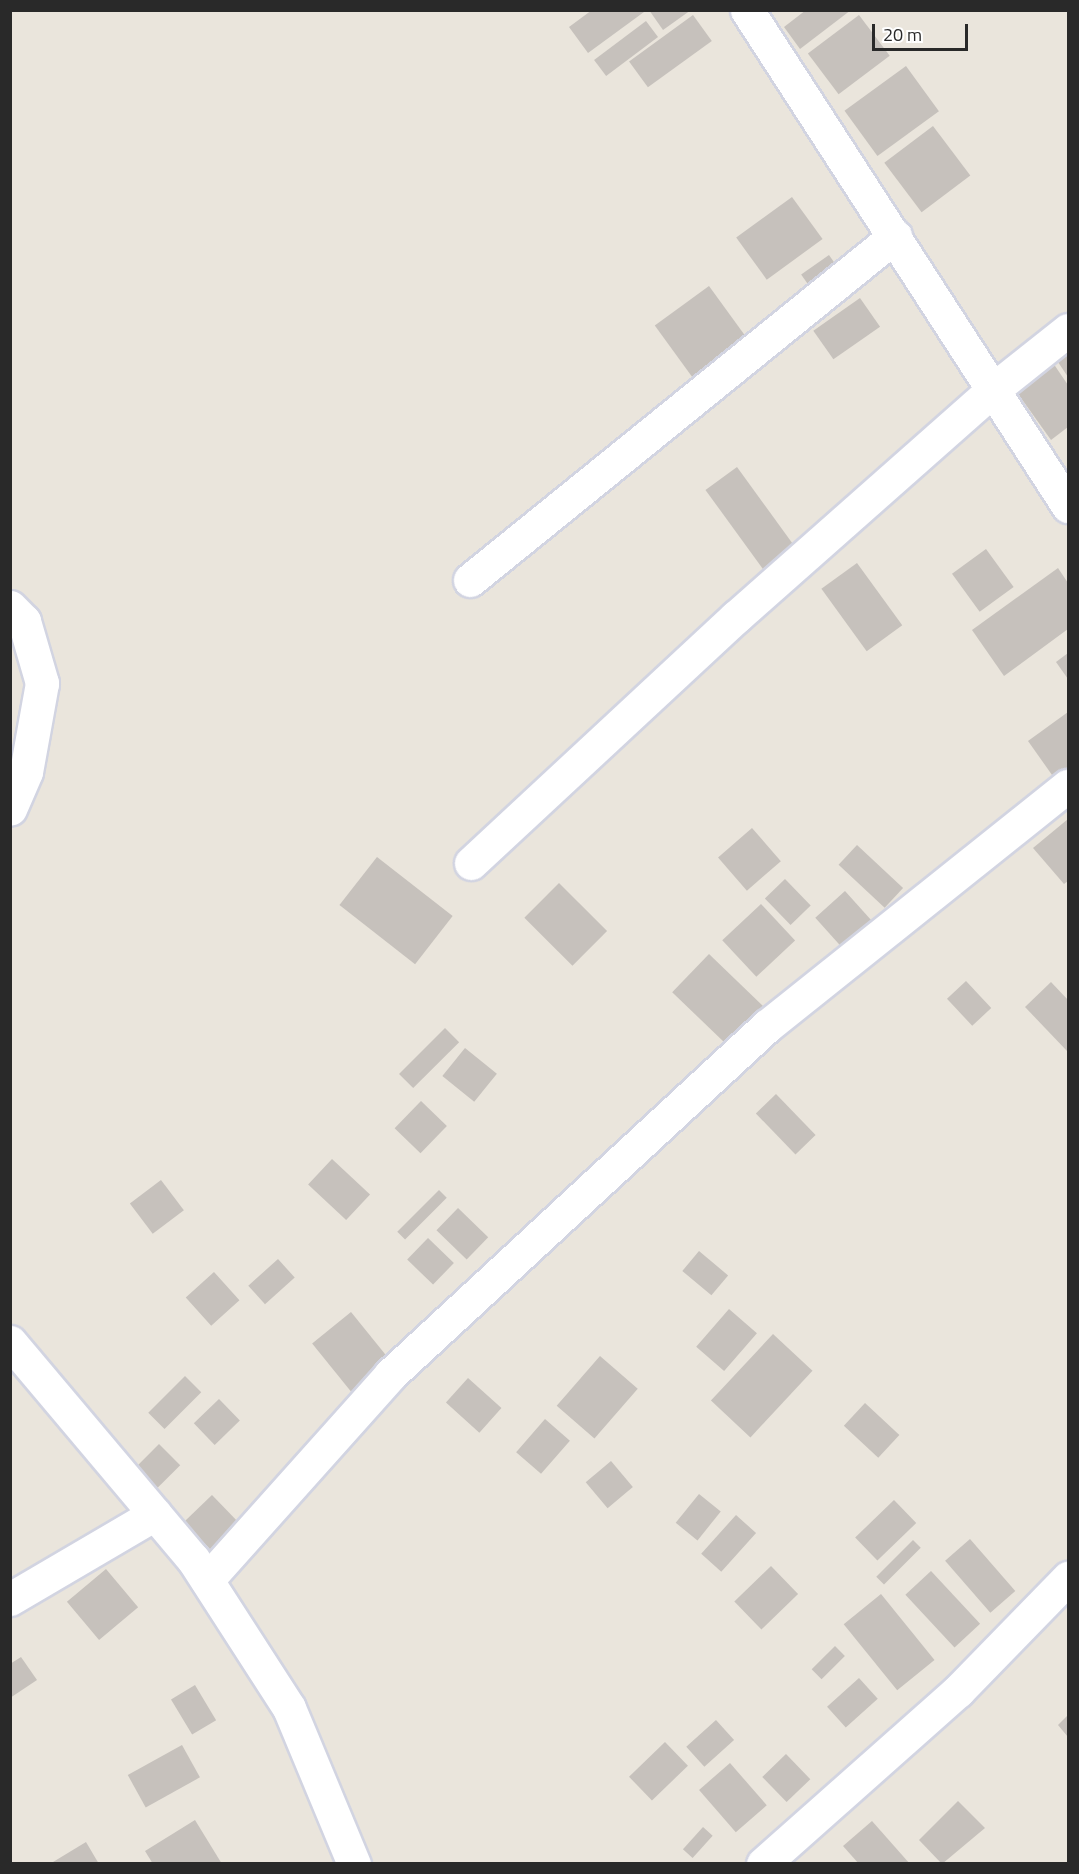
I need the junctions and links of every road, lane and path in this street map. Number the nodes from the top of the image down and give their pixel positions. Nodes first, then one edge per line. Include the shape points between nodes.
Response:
1 (747, 10) edge
2 (895, 236) junction
3 (1068, 330) edge
4 (995, 388) junction
5 (1068, 506) edge
6 (470, 580) dead end
7 (10, 607) edge
8 (1068, 786) edge
9 (10, 809) edge
10 (471, 863) dead end
11 (10, 1342) edge
12 (155, 1514) junction
13 (1068, 1578) edge
14 (207, 1580) junction
15 (10, 1599) edge
16 (354, 1863) edge
17 (763, 1863) edge

1 - 2 street
2 - 4 street
2 - 6 street
3 - 4 street
4 - 5 street
4 - 10 street via 736,617
7 - 9 street via 24,621 42,683 26,772
8 - 14 street via 767,1026 390,1375
11 - 12 street
12 - 14 street
12 - 15 street
13 - 17 street via 958,1691
14 - 16 street via 289,1708

